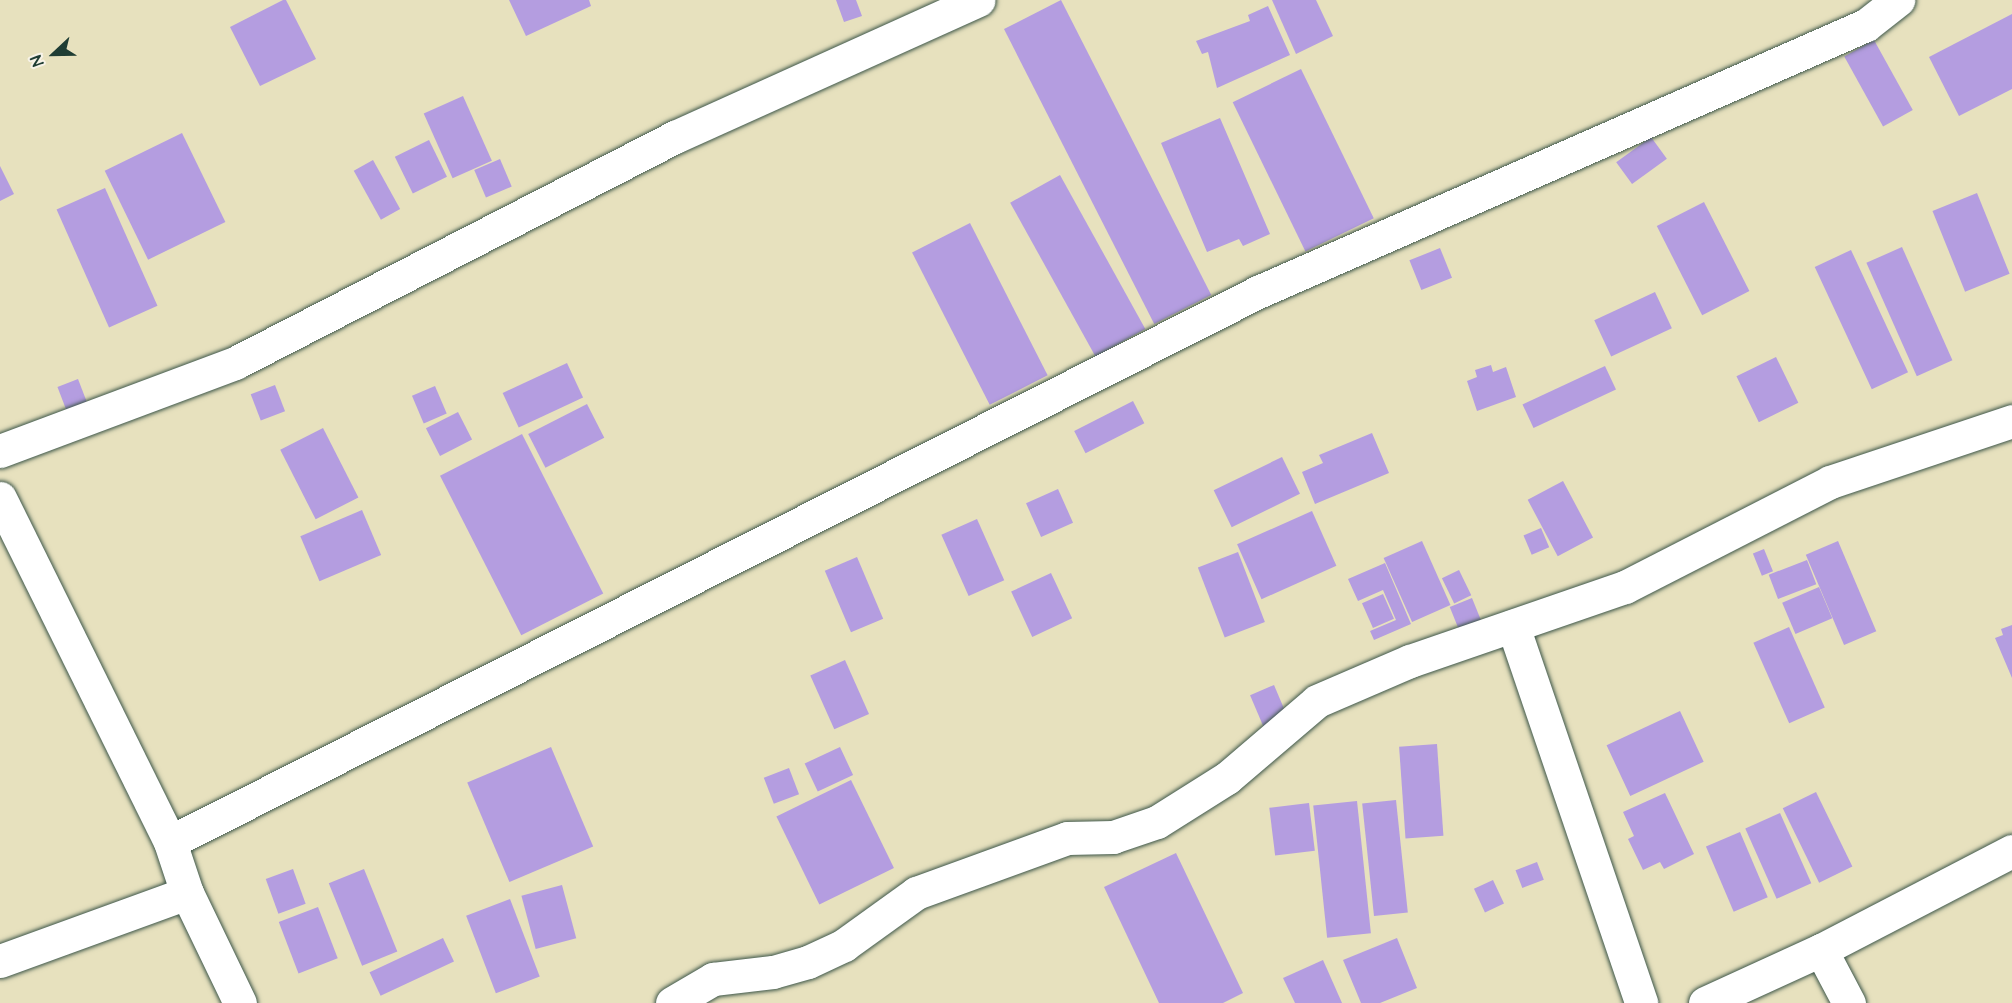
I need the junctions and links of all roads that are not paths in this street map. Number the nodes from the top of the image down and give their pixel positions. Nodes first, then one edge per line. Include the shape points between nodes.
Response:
1 (979, 0) edge
2 (1898, 0) edge
3 (2012, 421) edge
4 (0, 451) edge
5 (1, 501) edge
6 (1513, 626) junction
7 (170, 842) junction
8 (2012, 851) edge
9 (187, 893) junction
10 (1821, 951) junction
11 (0, 961) edge
12 (240, 1003) edge
13 (672, 1003) edge
14 (1641, 1003) edge
15 (1705, 1003) edge
16 (1849, 1003) edge

1 - 4 street via 675,137 235,363
2 - 7 street via 1866,25 1258,292
3 - 6 street via 1830,482 1625,587
5 - 7 street
6 - 13 street via 1410,661 1317,701 1227,778 1157,822 1113,837 1067,838 916,893 844,945 808,962 773,972 713,979
6 - 14 street
7 - 9 street
8 - 10 street
9 - 11 street
9 - 12 street
10 - 15 street
10 - 16 street

